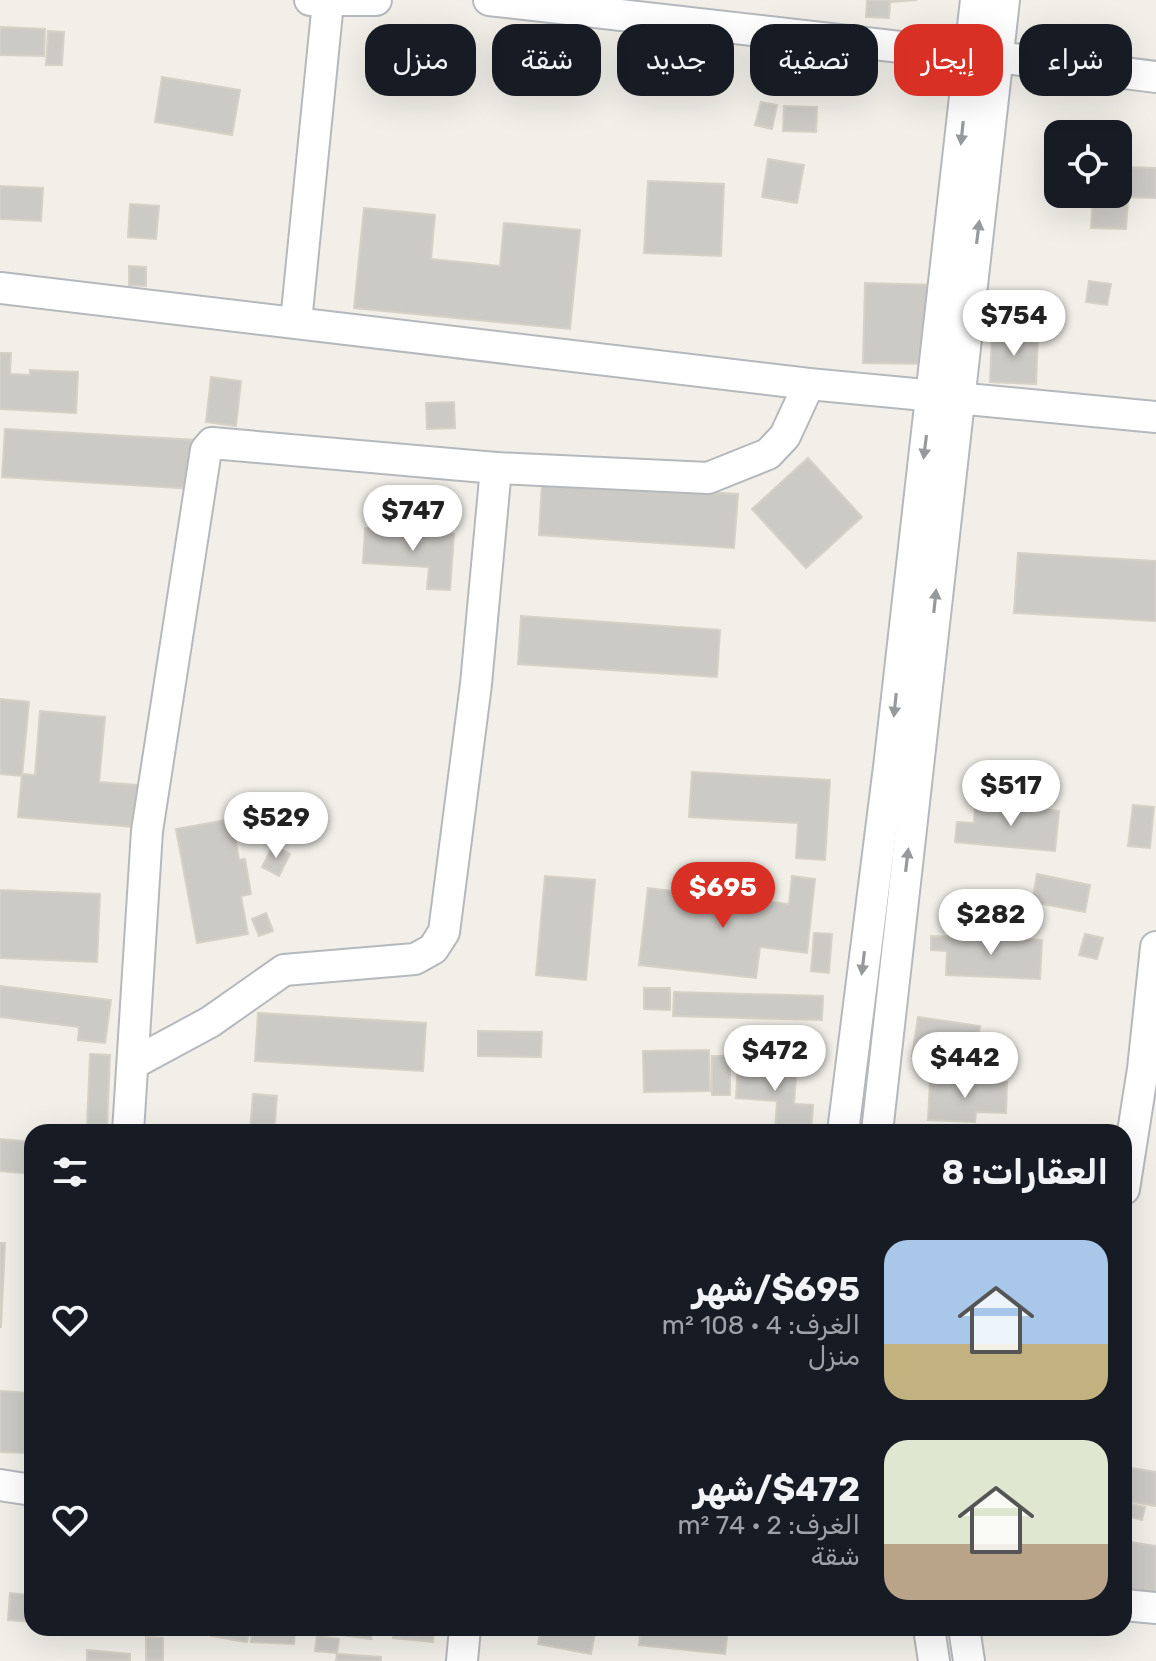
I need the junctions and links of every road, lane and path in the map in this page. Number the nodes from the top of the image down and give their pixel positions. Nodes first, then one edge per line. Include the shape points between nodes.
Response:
1 (376, 0) edge
2 (489, 0) edge
3 (976, 0) edge
4 (1004, 0) edge
5 (319, 1) edge
6 (979, 24) edge
7 (995, 24) edge
8 (894, 46) edge
9 (1003, 58) edge
10 (1156, 77) edge
11 (980, 96) edge
12 (0, 288) edge
13 (296, 322) junction
14 (809, 384) junction
15 (946, 397) junction
16 (1156, 417) edge
17 (496, 468) junction
18 (1156, 947) edge
19 (134, 1063) junction
20 (1149, 1070) edge
21 (129, 1124) edge
22 (844, 1124) edge
23 (878, 1124) edge
24 (1132, 1151) edge
25 (0, 1485) edge
26 (24, 1489) edge
27 (1132, 1606) edge
28 (1156, 1608) edge
29 (464, 1636) edge
30 (930, 1636) edge
31 (965, 1636) edge
32 (462, 1661) edge
33 (934, 1661) edge
34 (969, 1661) edge

1 - 5 street
2 - 8 street
3 - 6 street
4 - 7 street
5 - 13 street
9 - 10 street
11 - 15 street
12 - 13 street
13 - 14 street
14 - 15 street
14 - 17 street via 785,436 768,454 708,478
15 - 16 street
15 -> 22 street
23 -> 15 street
17 - 19 street via 476,684 444,932 433,949 415,959 284,970 210,1022
17 - 19 street via 222,441 206,450 147,831
18 - 20 street
19 - 21 street
20 - 24 street
25 - 26 street
27 - 28 street
29 - 32 street
30 - 33 street
31 - 34 street

